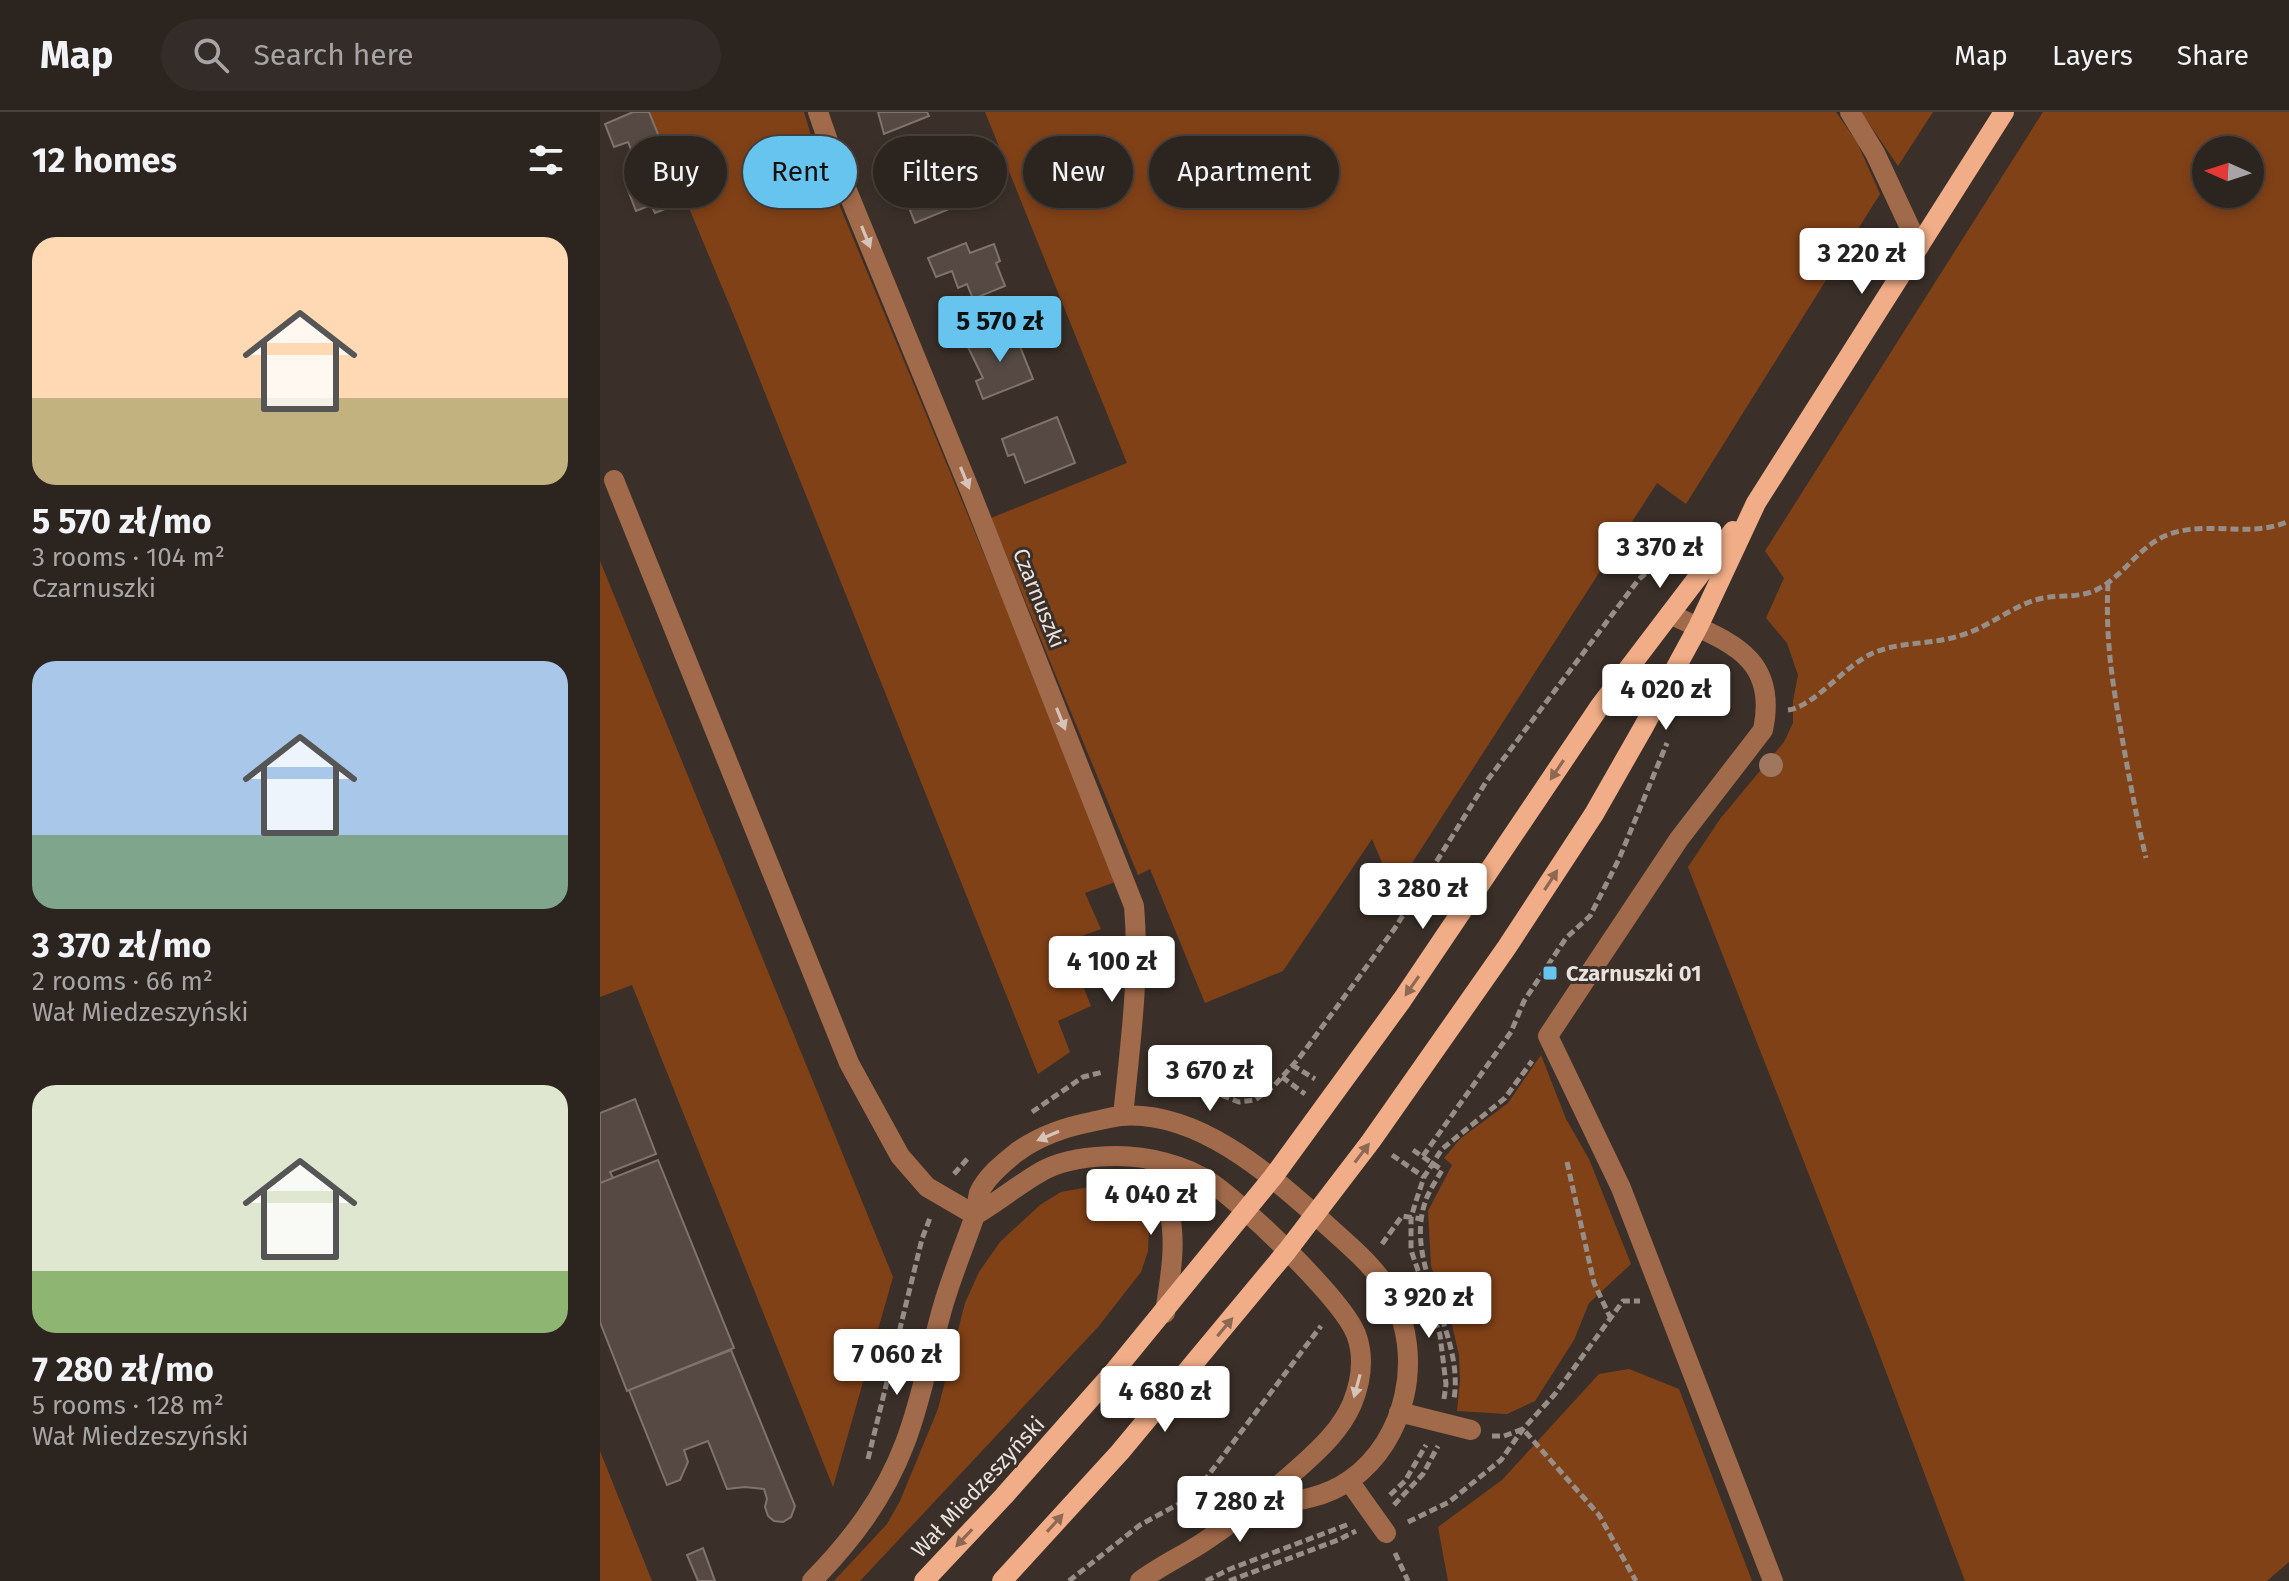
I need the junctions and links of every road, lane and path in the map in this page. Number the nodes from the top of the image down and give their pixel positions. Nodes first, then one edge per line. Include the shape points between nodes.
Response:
1 (818, 112) edge
2 (1850, 112) edge
3 (2004, 112) edge
4 (1919, 247) junction
5 (614, 480) dead end
6 (1756, 503) junction
7 (2289, 521) edge
8 (1732, 532) junction
9 (2109, 582) junction
10 (1670, 614) junction
11 (1698, 627) junction
12 (1793, 710) dead end
13 (1670, 736) dead end
14 (2146, 858) dead end
15 (1292, 1065) junction
16 (1127, 1071) junction
17 (1315, 1079) dead end
18 (1123, 1116) junction
19 (1020, 1120) dead end
20 (1413, 1150) dead end
21 (972, 1155) dead end
22 (1423, 1156) junction
23 (1153, 1160) junction
24 (1567, 1162) dead end
25 (1273, 1177) junction
26 (943, 1194) junction
27 (1245, 1212) junction
28 (975, 1215) junction
29 (1315, 1215) junction
30 (1422, 1219) junction
31 (1287, 1251) junction
32 (1423, 1257) dead end
33 (1368, 1263) junction
34 (1668, 1303) junction
35 (1337, 1305) junction
36 (1165, 1313) junction
37 (1610, 1317) junction
38 (1399, 1412) junction
39 (1523, 1429) junction
40 (1471, 1430) dead end
41 (866, 1468) dead end
42 (1349, 1481) junction
43 (1255, 1507) junction
44 (1386, 1533) joint
45 (812, 1581) edge
46 (924, 1581) edge
47 (1002, 1581) edge
48 (1069, 1581) edge
49 (1140, 1581) edge
50 (1636, 1581) edge
51 (1773, 1581) edge

1 -> 16 street, Czarnuszki via 1134,906 1137,937
2 - 4 street
3 - 4 main road, Wał Miedzeszyński
4 - 6 main road, Wał Miedzeszyński
5 - 26 street via 849,1063 900,1156 927,1187
6 - 8 main road, Wał Miedzeszyński
6 - 11 main road, Wał Miedzeszyński
7 - 9 path via 2256,531 2208,528 2167,535
8 - 10 main road, Wał Miedzeszyński
8 - 15 path via 1697,542 1639,579 1486,782 1395,928
9 - 12 path via 2080,595 2034,600 1958,637 1875,652
9 - 14 path via 2110,669
10 - 11 street
10 -> 25 main road, Wał Miedzeszyński via 1600,706 1410,989
29 -> 11 main road, Wał Miedzeszyński via 1507,947 1594,814
11 - 34 street via 1753,662 1765,693 1763,730 1679,839 1548,1036 1621,1188
13 - 22 path via 1590,916 1566,938 1524,1001 1511,1032
15 - 16 path via 1255,1100 1239,1102 1183,1080
15 - 17 path
16 - 18 street, Czarnuszki
16 - 19 path via 1083,1077
18 - 25 street via 1151,1118 1210,1136
18 -> 28 street via 1041,1137 1017,1152 980,1192
20 - 22 path
21 - 26 path
22 - 30 path via 1442,1170
23 - 27 street via 1209,1181
23 - 28 street via 1118,1156 1070,1161 1046,1169
23 - 36 street via 1173,1233
24 - 37 path via 1594,1283
25 - 27 main road, Wał Miedzeszyński
25 - 29 street
26 - 28 street
26 - 41 path via 922,1239
27 - 31 street
27 - 36 main road, Wał Miedzeszyński
28 - 45 street via 899,1459 861,1526
29 - 31 main road, Wał Miedzeszyński
29 - 33 street
30 - 32 path
30 - 33 path via 1402,1216
31 - 35 street
47 -> 31 main road, Wał Miedzeszyński via 1120,1452
33 - 38 street via 1392,1297 1408,1345
34 - 37 path via 1623,1301
34 - 51 street
35 -> 43 street via 1360,1348 1359,1387 1351,1407 1325,1443
35 - 48 path via 1198,1489 1140,1525
36 -> 46 main road, Wał Miedzeszyński
37 - 39 path
38 - 40 street
38 - 42 street via 1381,1451
39 - 44 path via 1501,1460 1449,1502
39 - 50 path via 1599,1515
42 - 43 street via 1309,1500
42 - 44 street
43 - 49 street

